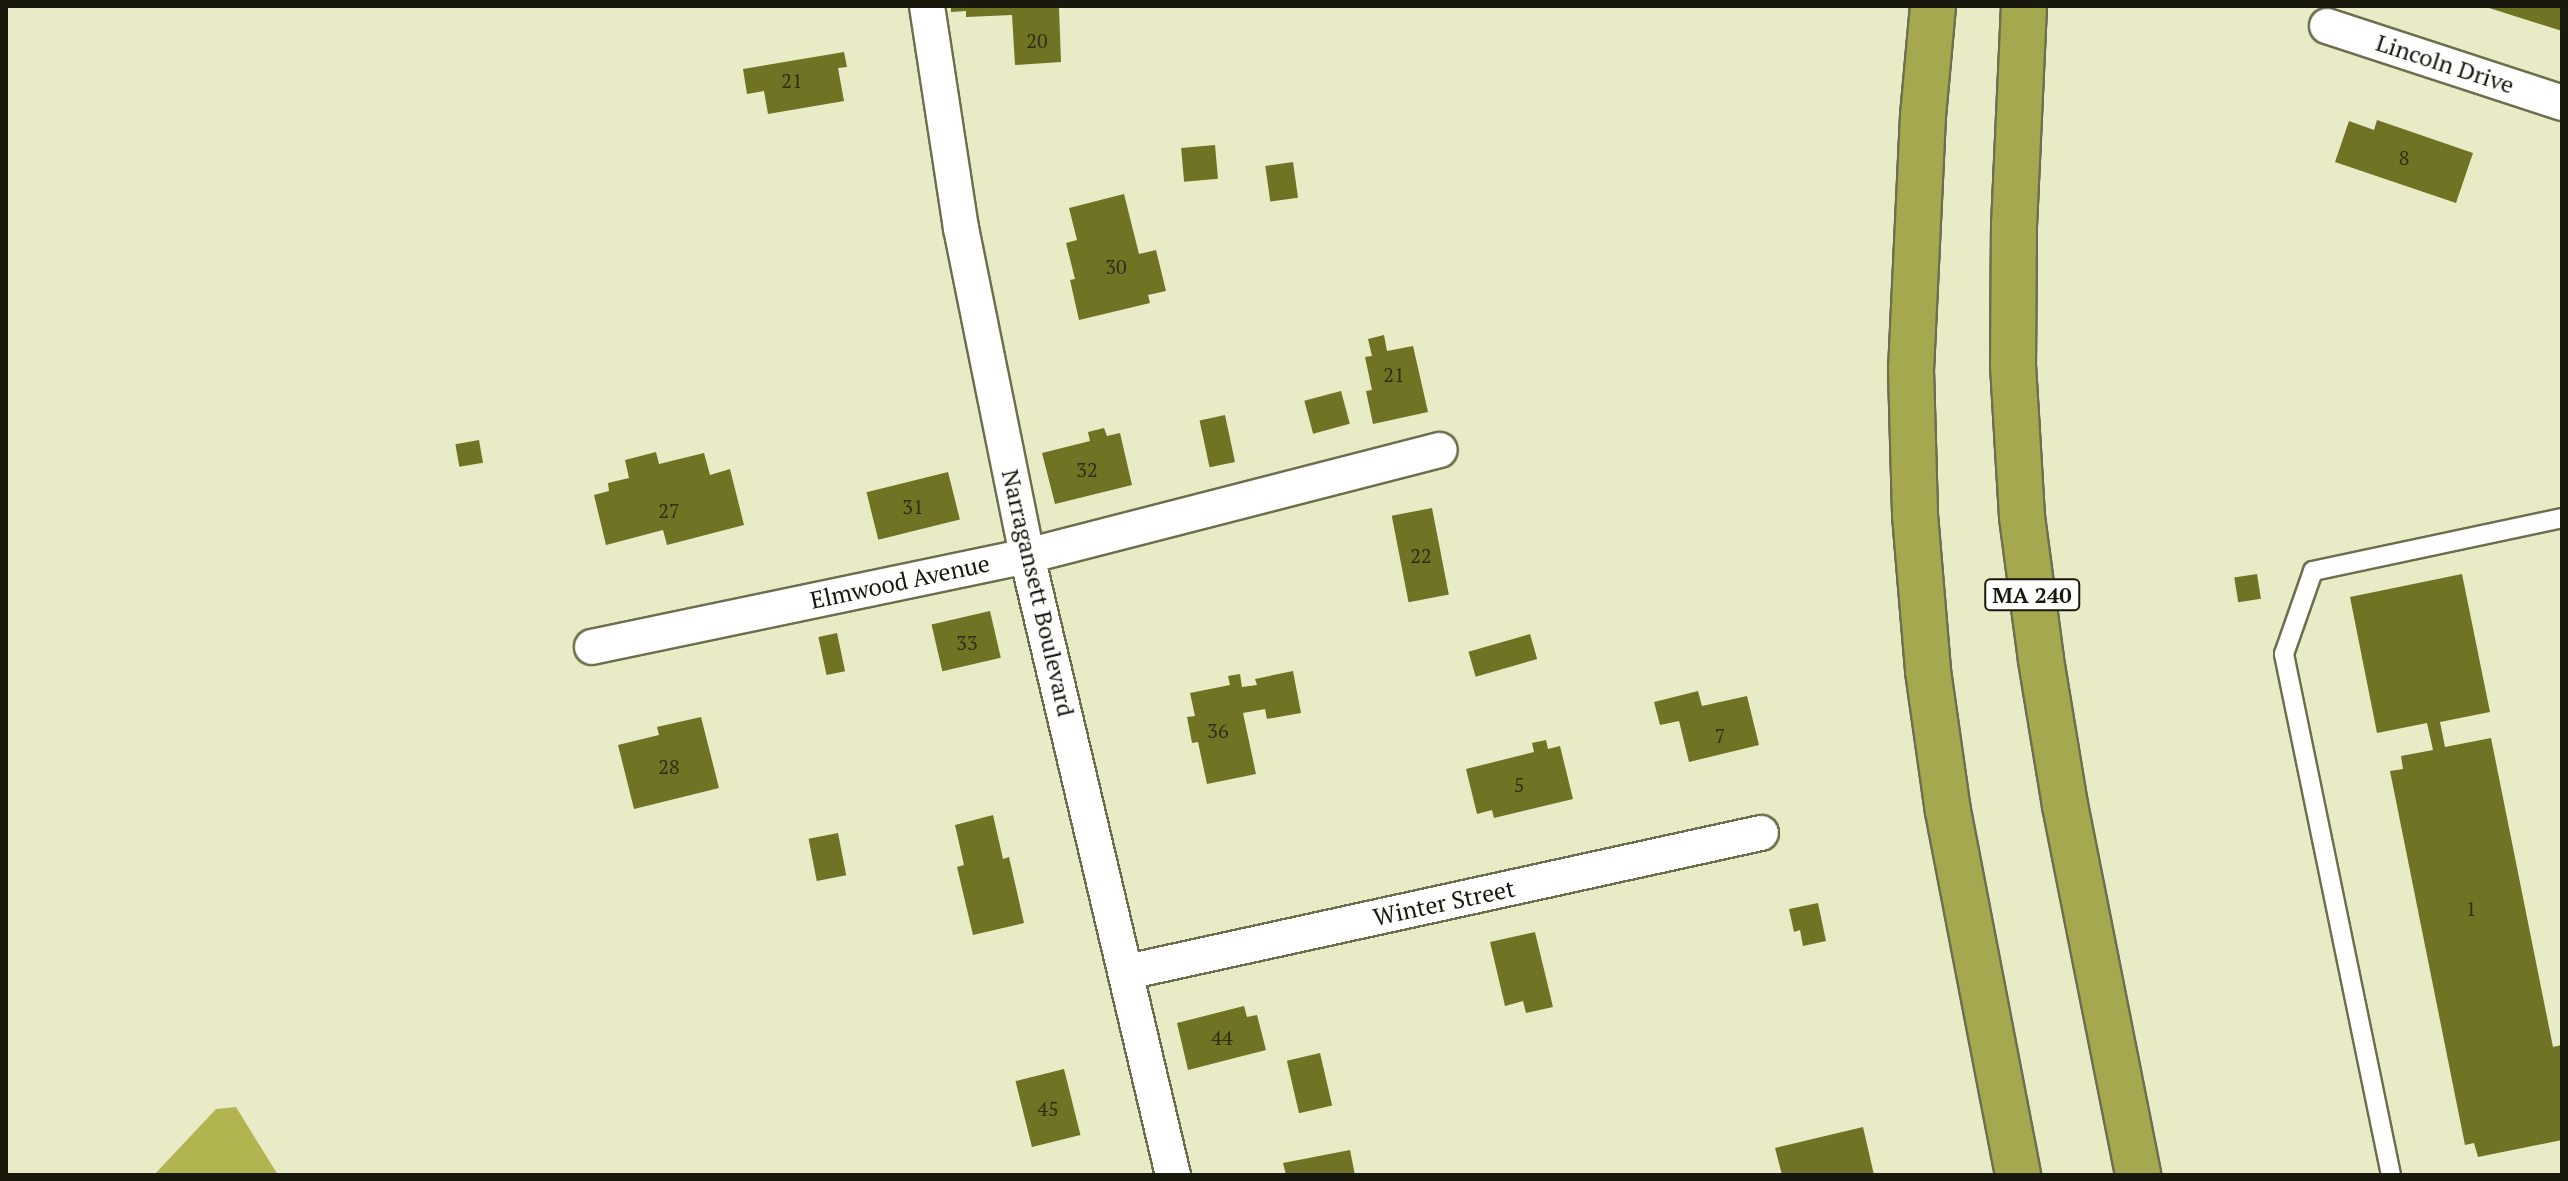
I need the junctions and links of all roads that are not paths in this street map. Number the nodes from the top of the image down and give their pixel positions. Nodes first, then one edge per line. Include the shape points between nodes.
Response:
1 (927, 6) edge
2 (1933, 6) edge
3 (2024, 6) edge
4 (2327, 26) dead end
5 (2562, 103) edge
6 (1440, 450) dead end
7 (2562, 518) edge
8 (1027, 556) junction
9 (592, 647) dead end
10 (1761, 833) dead end
11 (1127, 972) junction
12 (1173, 1175) edge
13 (2018, 1175) edge
14 (2138, 1175) edge
15 (2391, 1175) edge

1 - 8 street, Narragansett Boulevard via 961,228
2 - 13 highway via 1911,370 1915,515 1928,671 1948,811
3 - 14 highway, MA 240 via 2013,365 2022,517 2065,805
4 - 5 street, Lincoln Drive
6 - 8 street, Elmwood Avenue
7 - 15 lane via 2313,571 2284,654
8 - 9 street, Elmwood Avenue
8 - 11 street, Narragansett Boulevard
10 - 11 street, Winter Street
11 - 12 street, Narragansett Boulevard

